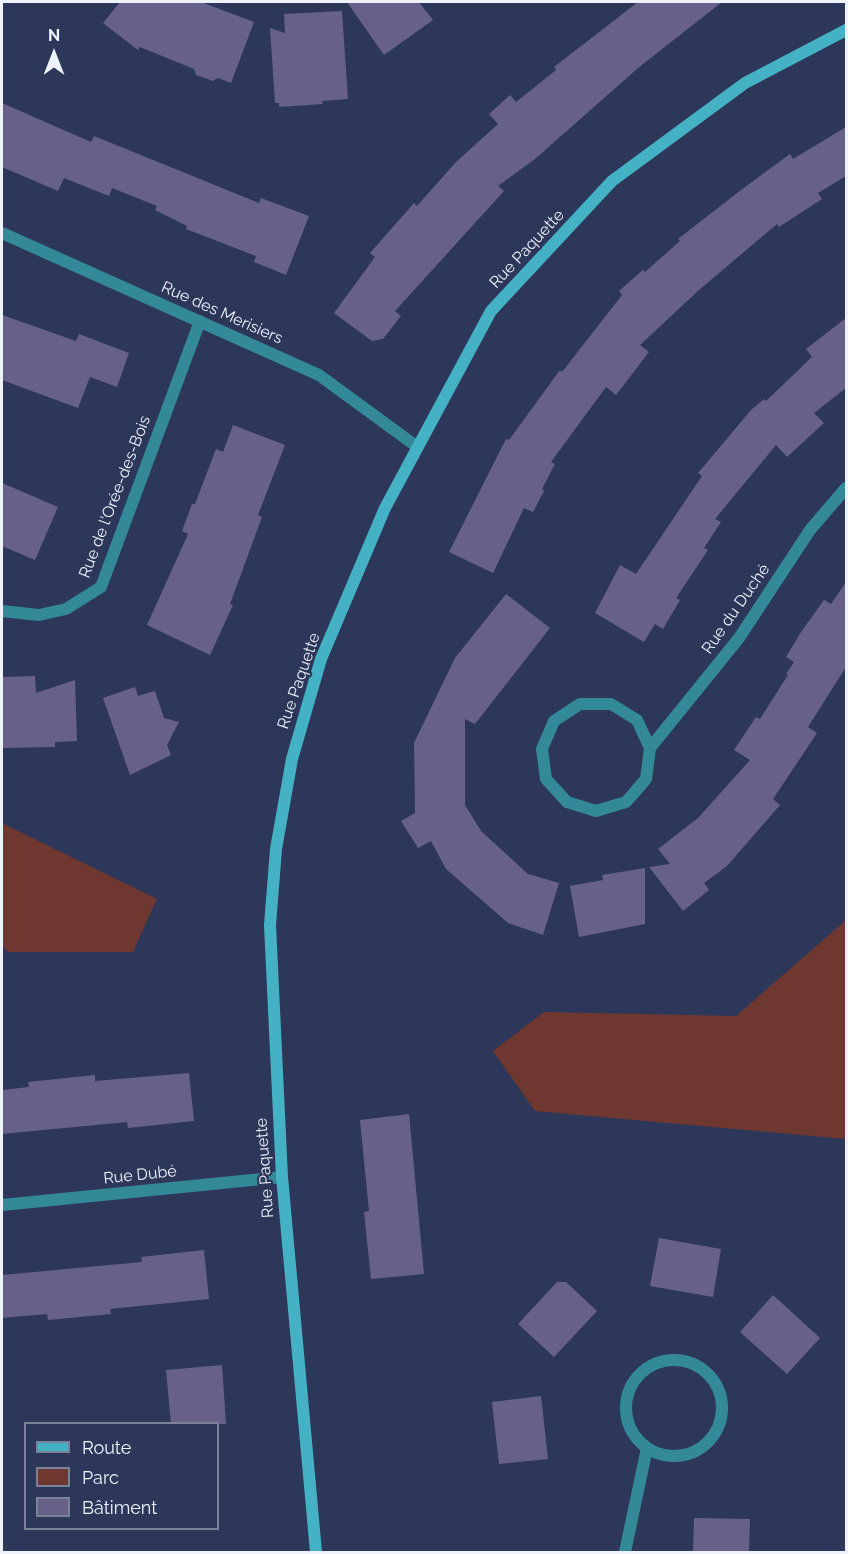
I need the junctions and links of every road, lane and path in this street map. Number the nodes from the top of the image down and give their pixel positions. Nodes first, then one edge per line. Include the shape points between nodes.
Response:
1 (846, 30) edge
2 (2, 233) edge
3 (200, 321) junction
4 (416, 446) junction
5 (846, 488) edge
6 (2, 611) edge
7 (650, 748) junction
8 (282, 1178) junction
9 (2, 1205) edge
10 (646, 1448) junction
11 (316, 1552) edge
12 (624, 1552) edge

1 - 4 street, Rue Paquette via 745,83 612,181 491,311
2 - 3 street, Rue des Merisiers
3 - 4 street, Rue des Merisiers via 319,375
3 - 6 street, Rue de l'Orée-des-Bois via 101,587 66,609 39,615
4 - 8 street, Rue Paquette via 385,508 321,659 290,771 276,849 270,925
5 - 7 street, Rue du Duché via 810,530 739,638
7 - 7 street via 637,720 620,709 611,704 580,704 554,721 542,748 546,779 567,802 596,811 626,802 633,794 646,778
8 - 9 street, Rue Dubé
8 - 11 street, Rue Paquette
10 - 10 street via 631,1431 628,1419 631,1386 646,1368 668,1360 691,1362 711,1376 721,1396 721,1419 711,1440 692,1453 668,1456
10 - 12 street

